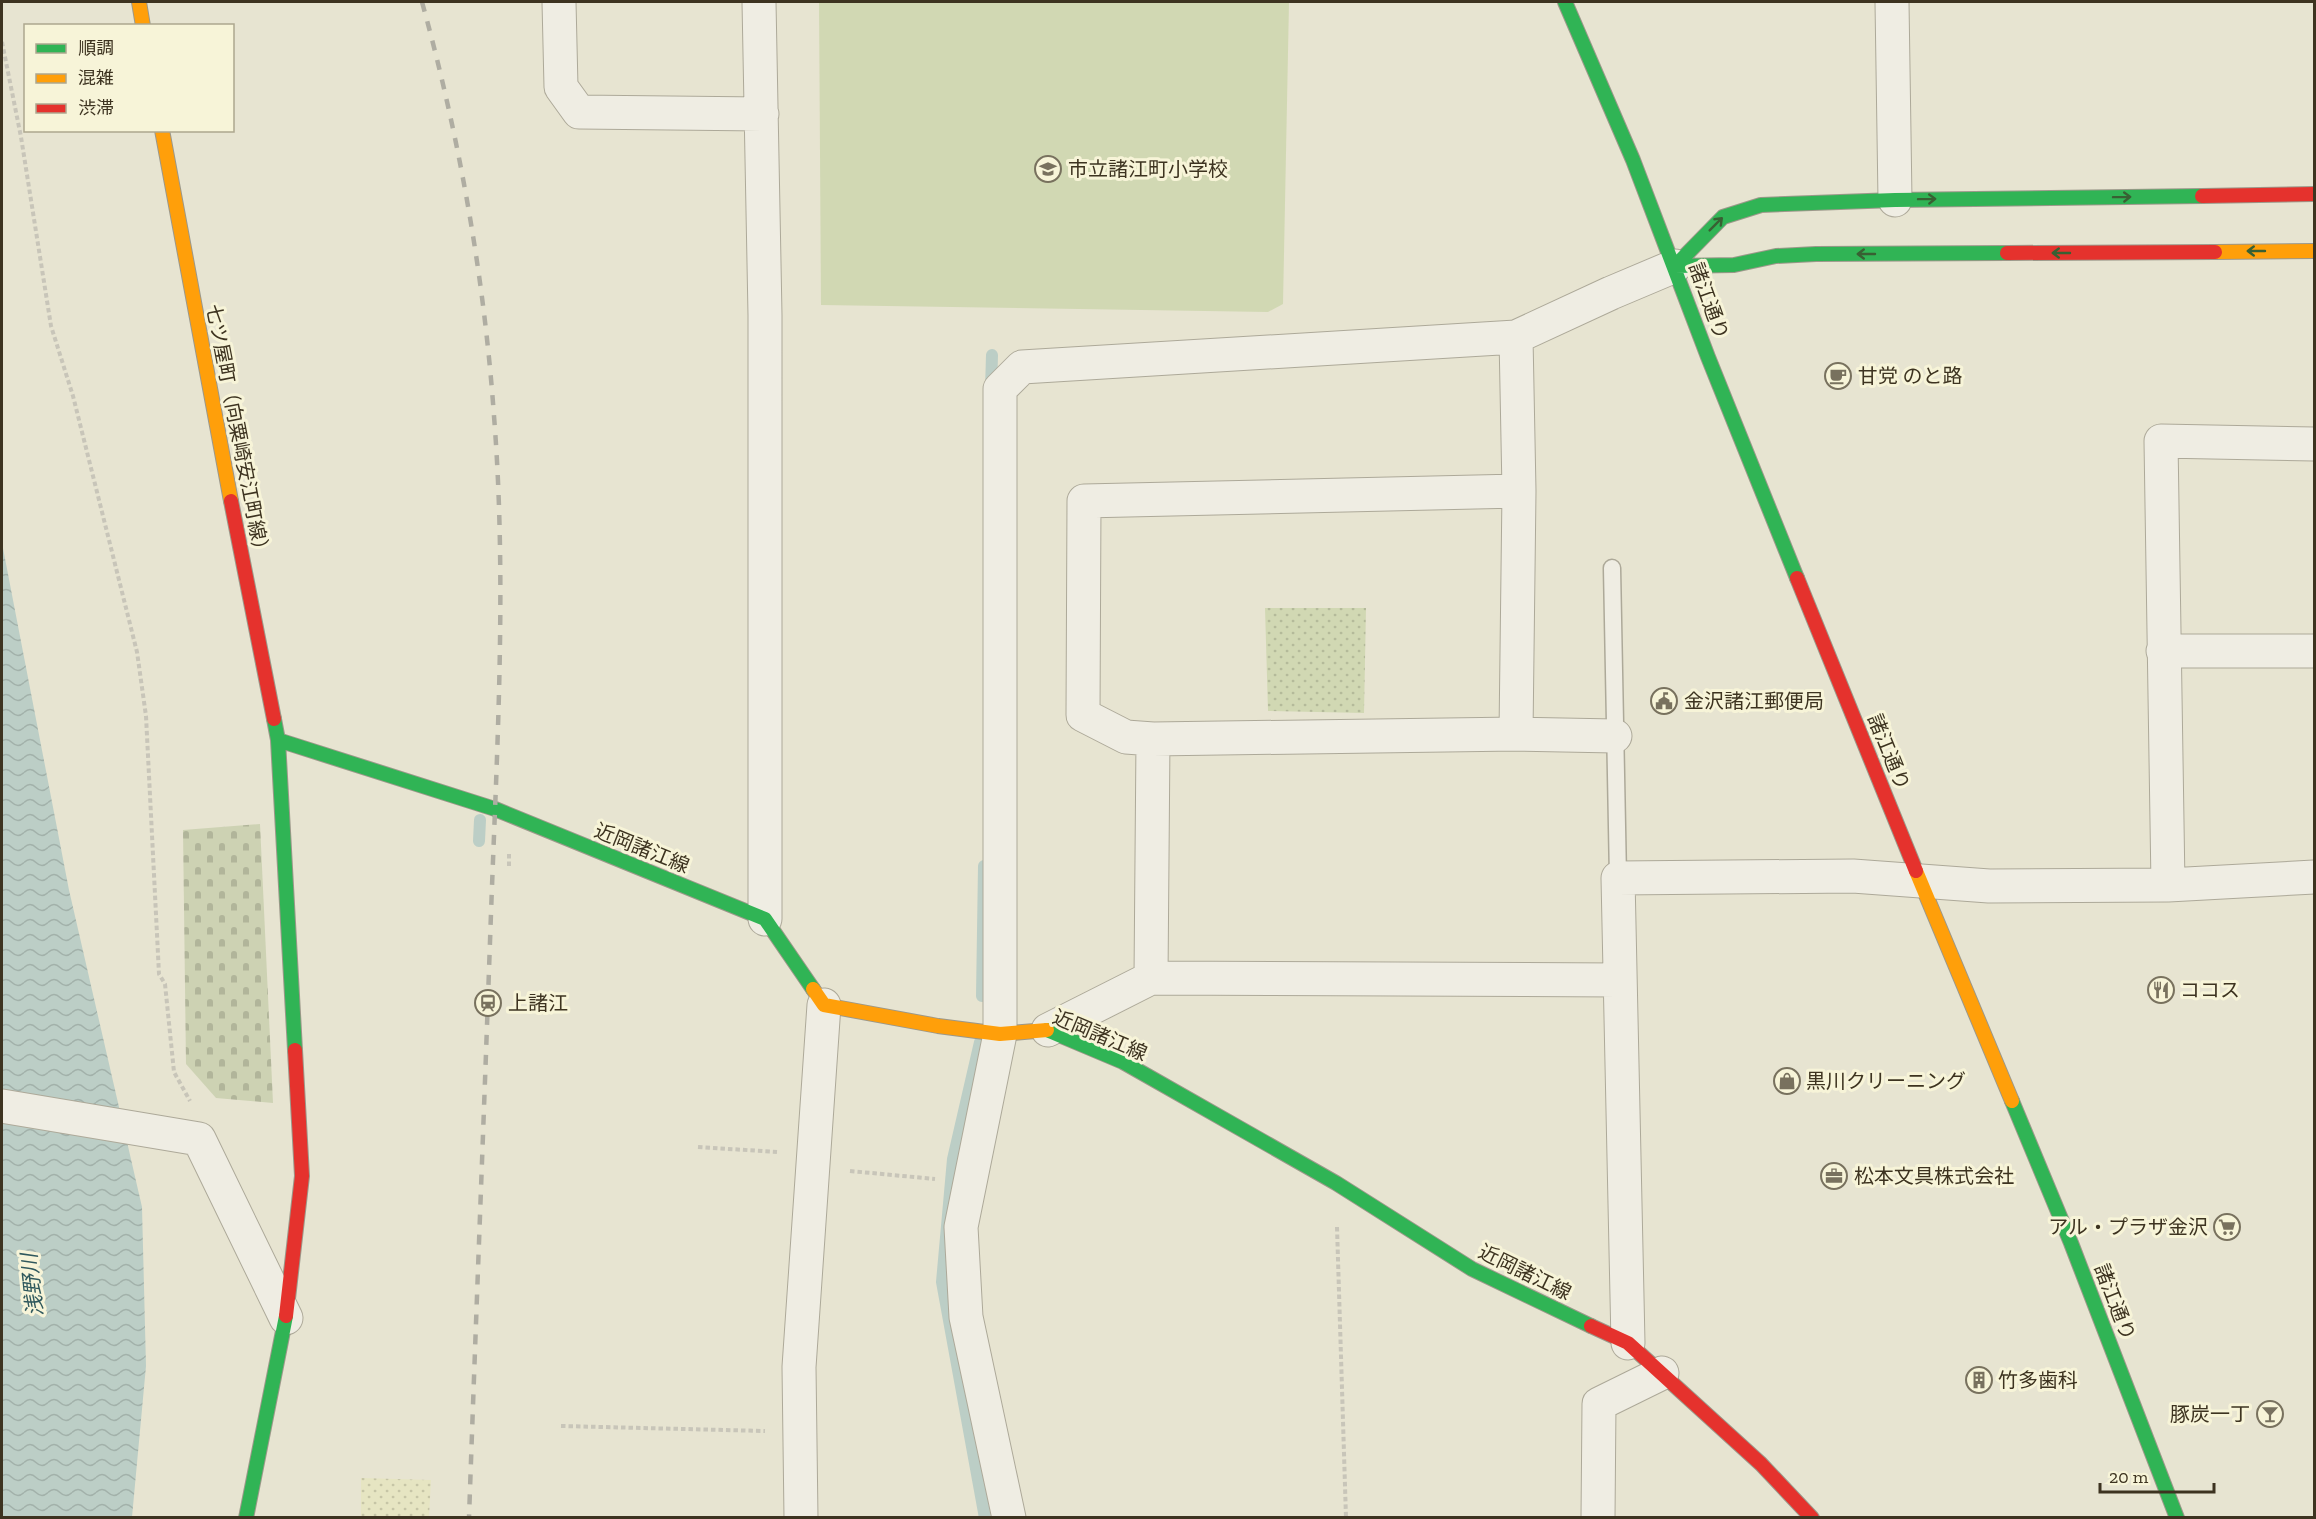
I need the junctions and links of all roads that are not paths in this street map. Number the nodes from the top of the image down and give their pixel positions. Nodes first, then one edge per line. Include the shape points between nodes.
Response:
1 (139, 2) edge
2 (559, 2) edge
3 (759, 2) edge
4 (1565, 2) edge
5 (1892, 2) edge
6 (143, 24) edge
7 (762, 114) junction
8 (162, 132) edge
9 (2314, 194) edge
10 (1895, 200) junction
11 (2314, 251) edge
12 (1675, 266) junction
13 (1516, 337) junction
14 (2314, 444) edge
15 (1519, 491) junction
16 (1612, 568) dead end
17 (2163, 651) junction
18 (2314, 651) edge
19 (1515, 734) junction
20 (1615, 736) junction
21 (278, 740) junction
22 (1153, 740) junction
23 (2314, 877) edge
24 (1618, 878) junction
25 (1920, 882) junction
26 (2168, 885) junction
27 (765, 920) junction
28 (1151, 978) junction
29 (1619, 980) junction
30 (824, 1005) junction
31 (1048, 1030) junction
32 (1000, 1034) junction
33 (2, 1106) edge
34 (286, 1318) junction
35 (1628, 1343) junction
36 (1662, 1373) junction
37 (246, 1518) edge
38 (801, 1518) edge
39 (1009, 1518) edge
40 (1598, 1518) edge
41 (1812, 1518) edge
42 (2177, 1518) edge

1 - 6 street
2 - 7 street via 561,87 579,112
3 - 7 street
4 - 12 street, 諸江通り
5 - 10 street
7 - 27 street
8 - 21 street, 七ツ屋町（向粟崎安江町線）
10 -> 9 street
12 -> 10 street via 1723,217 1761,205
11 -> 12 street via 1816,255 1776,256 1734,266
12 - 13 street
12 - 25 street, 諸江通り
13 - 15 street
13 - 32 street via 1022,367 1000,389
14 - 17 street via 2161,441
15 - 19 street
15 - 22 street via 1084,501 1083,715 1126,737
16 - 20 lane
17 - 18 street
17 - 26 street
19 - 20 street
19 - 22 street
20 - 24 lane
21 - 27 street, 近岡諸江線 via 495,808
21 - 34 street, 七ツ屋町（向粟崎安江町線） via 302,1176
22 - 28 street
23 - 26 street
24 - 25 street via 1853,876
24 - 29 street
25 - 26 street via 1989,886
25 - 42 street, 諸江通り via 2071,1243
27 - 30 street
28 - 29 street
28 - 31 street
29 - 35 street
30 - 32 street, 近岡諸江線
30 - 38 street via 799,1367
31 - 32 street, 近岡諸江線
31 - 35 street, 近岡諸江線 via 1123,1062 1336,1183 1472,1269
32 - 39 street via 961,1227 966,1317
33 - 34 street via 199,1139
34 - 37 street, 七ツ屋町（向粟崎安江町線）
35 - 36 street, 近岡諸江線
36 - 40 street via 1599,1404
36 - 41 street, 近岡諸江線 via 1761,1464

